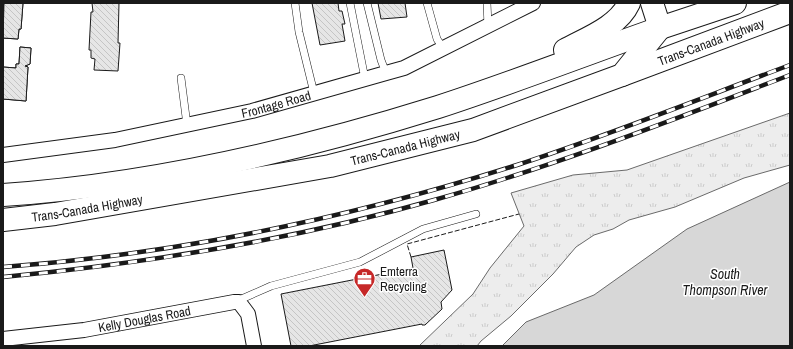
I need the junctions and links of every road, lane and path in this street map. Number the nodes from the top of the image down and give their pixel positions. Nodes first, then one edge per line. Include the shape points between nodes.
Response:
1 (295, 3) edge
2 (350, 3) edge
3 (367, 3) edge
4 (428, 3) edge
5 (487, 3) edge
6 (533, 3) edge
7 (629, 3) edge
8 (652, 3) edge
9 (735, 3) edge
10 (790, 12) edge
11 (488, 26) junction
12 (660, 28) junction
13 (443, 48) junction
14 (386, 73) junction
15 (622, 75) junction
16 (181, 78) dead end
17 (365, 79) junction
18 (314, 93) junction
19 (439, 106) junction
20 (187, 125) junction
21 (3, 155) edge
22 (3, 195) edge
23 (476, 214) dead end
24 (3, 220) edge
25 (234, 302) junction
26 (3, 339) edge
27 (254, 346) edge

1 - 18 lane via 299,32
2 - 17 lane
3 - 14 lane
4 - 13 lane
5 - 11 lane
6 - 11 street, Frontage Road
7 - 19 highway via 621,16 597,33 544,61
8 - 12 highway
9 - 12 highway, Trans-Canada Highway
10 - 15 highway, Trans-Canada Highway
11 - 13 street, Frontage Road
12 - 15 highway
12 - 19 highway, Trans-Canada Highway
13 - 14 street, Frontage Road via 404,68
14 - 17 street, Frontage Road
15 - 24 highway, Trans-Canada Highway via 473,130 330,166 56,214
16 - 20 lane
17 - 18 street, Frontage Road
18 - 20 street, Frontage Road via 252,111
19 - 22 highway, Trans-Canada Highway via 336,137 199,168 65,191
20 - 21 street, Frontage Road via 115,140
23 - 25 lane via 423,229 360,262 271,286
25 - 26 street, Kelly Douglas Road via 84,330
25 - 27 street via 239,302 247,310

